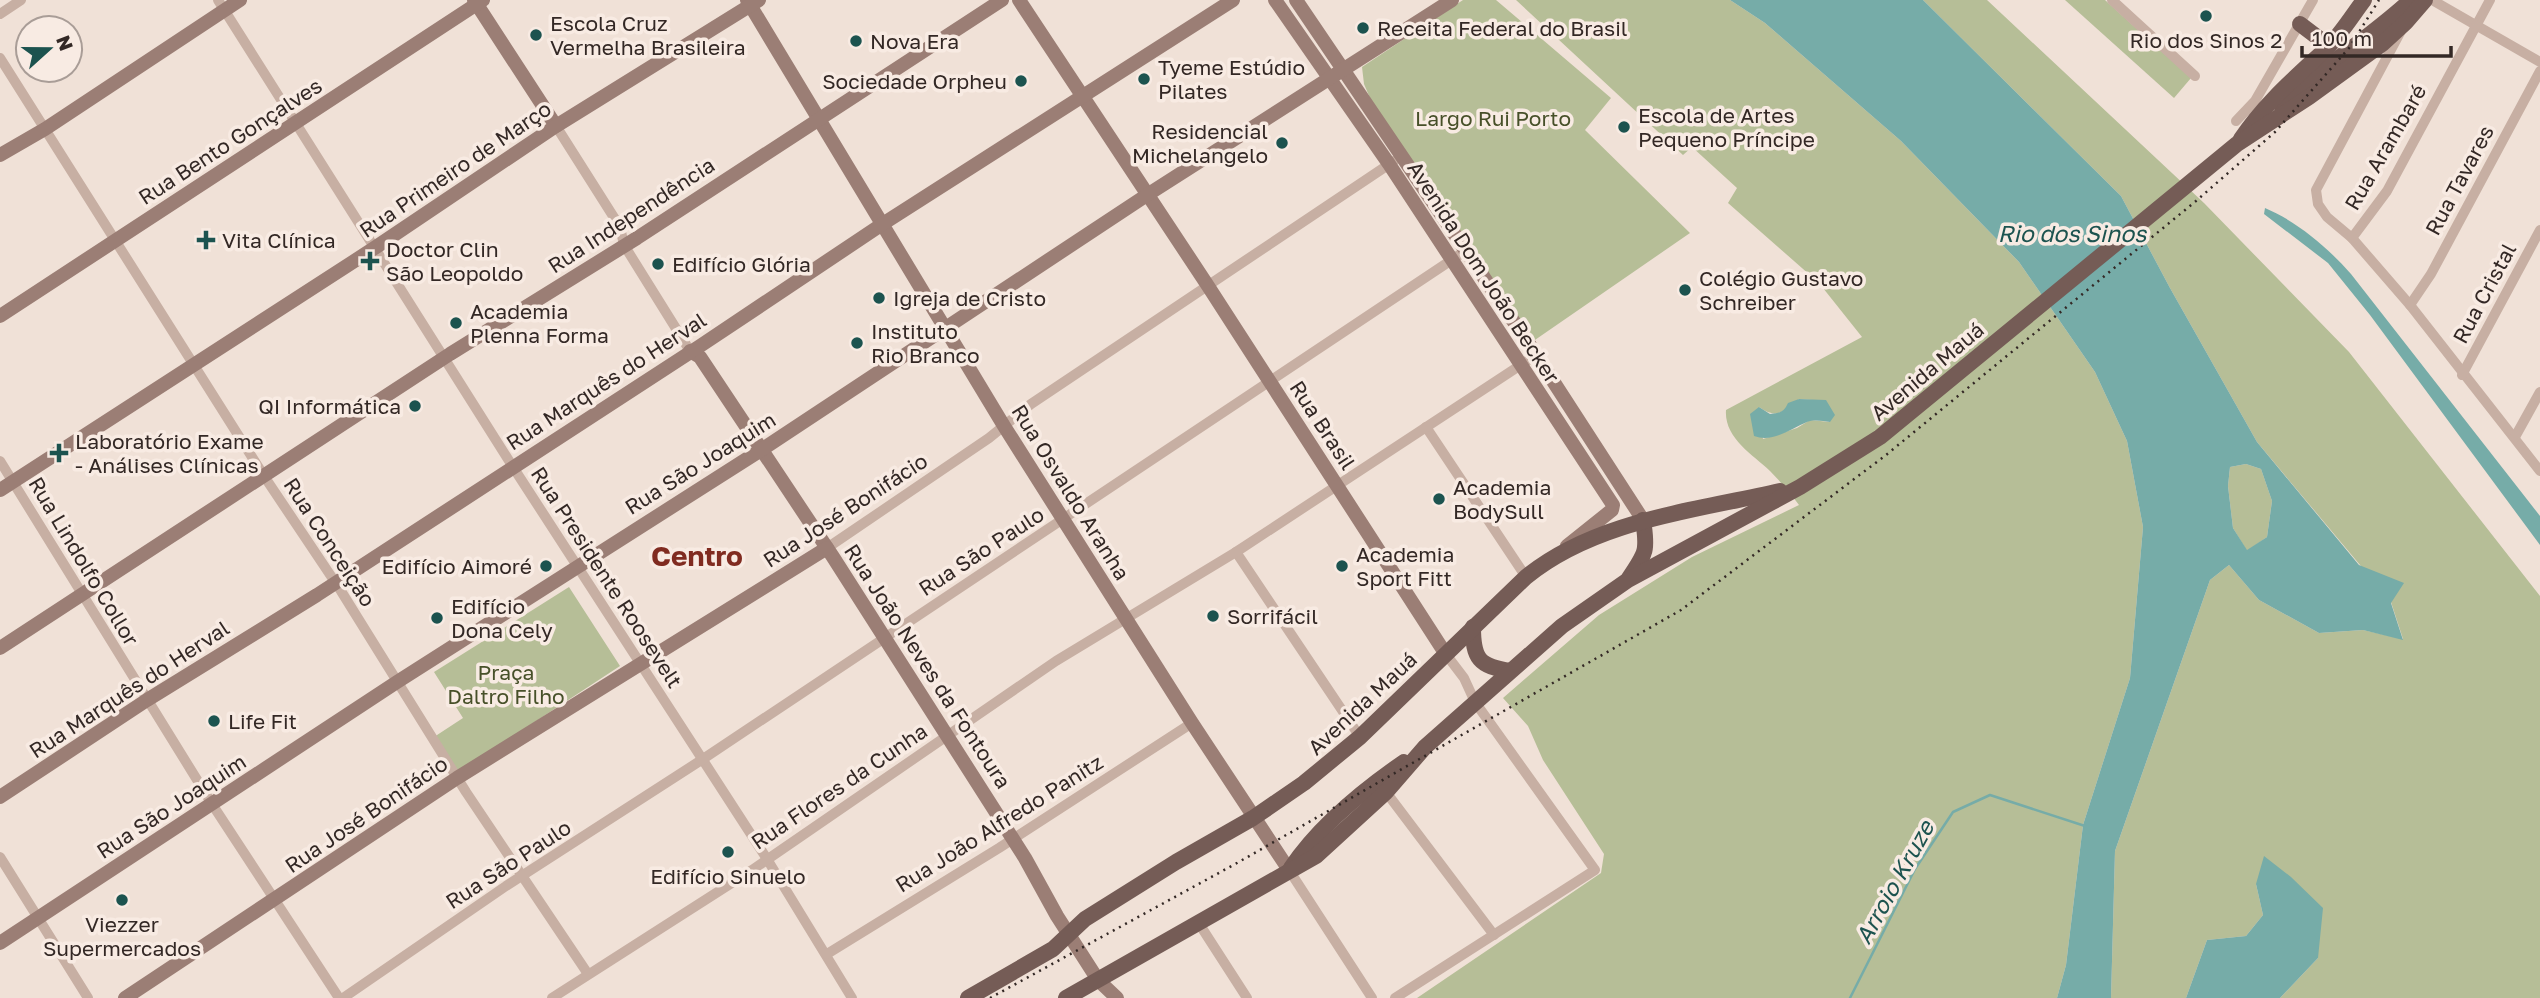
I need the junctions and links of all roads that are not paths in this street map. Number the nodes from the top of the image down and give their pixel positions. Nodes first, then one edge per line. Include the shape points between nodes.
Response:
1 (21, 0) edge
2 (240, 0) edge
3 (1002, 0) edge
4 (1019, 0) edge
5 (1233, 0) edge
6 (1275, 0) edge
7 (1296, 0) edge
8 (1452, 0) edge
9 (2112, 0) edge
10 (2313, 0) edge
11 (2364, 0) edge
12 (2411, 0) edge
13 (2425, 0) edge
14 (2432, 0) edge
15 (2490, 0) edge
16 (478, 1) edge
17 (752, 2) edge
18 (221, 5) edge
19 (0, 14) edge
20 (2406, 22) junction
21 (2300, 24) junction
22 (2476, 26) junction
23 (2329, 46) junction
24 (0, 58) edge
25 (2540, 62) edge
26 (1343, 71) junction
27 (2540, 71) edge
28 (2195, 76) dead end
29 (1330, 79) junction
30 (1082, 96) junction
31 (817, 120) junction
32 (2236, 121) dead end
33 (297, 123) junction
34 (556, 126) junction
35 (45, 129) junction
36 (2261, 129) junction
37 (2237, 144) junction
38 (0, 155) edge
39 (1402, 156) junction
40 (1389, 164) junction
41 (1147, 195) junction
42 (881, 225) junction
43 (2540, 230) edge
44 (2352, 238) junction
45 (116, 241) junction
46 (624, 246) junction
47 (376, 247) junction
48 (1465, 251) junction
49 (1451, 260) junction
50 (1208, 286) junction
51 (2410, 305) junction
52 (0, 316) edge
53 (945, 330) junction
54 (691, 351) junction
55 (1536, 355) junction
56 (445, 357) junction
57 (1520, 364) junction
58 (193, 365) junction
59 (2462, 375) junction
60 (1269, 381) junction
61 (2540, 392) edge
62 (1004, 426) junction
63 (1426, 427) junction
64 (2515, 437) junction
65 (761, 450) junction
66 (0, 461) edge
67 (513, 467) junction
68 (2540, 471) edge
69 (264, 476) junction
70 (6, 486) edge
71 (1337, 486) junction
72 (1800, 487) junction
73 (1064, 520) junction
74 (1643, 520) junction
75 (827, 548) junction
76 (1236, 552) junction
77 (1556, 554) junction
78 (577, 565) junction
79 (1526, 577) junction
80 (1628, 580) junction
81 (335, 583) junction
82 (82, 596) junction
83 (1126, 618) junction
84 (1473, 627) junction
85 (884, 638) junction
86 (0, 648) edge
87 (1445, 653) junction
88 (642, 664) junction
89 (1510, 671) junction
90 (397, 682) junction
91 (147, 700) junction
92 (1475, 702) junction
93 (1192, 723) junction
94 (947, 736) junction
95 (1360, 737) junction
96 (1425, 747) junction
97 (703, 759) junction
98 (457, 778) junction
99 (1386, 792) junction
100 (0, 797) edge
101 (212, 804) junction
102 (1253, 818) junction
103 (1013, 839) junction
104 (0, 857) edge
105 (767, 859) junction
106 (1289, 870) junction
107 (522, 877) junction
108 (275, 899) junction
109 (39, 918) junction
110 (1198, 922) junction
111 (1494, 935) junction
112 (1070, 936) junction
113 (0, 943) edge
114 (827, 954) junction
115 (588, 974) junction
116 (1098, 980) junction
117 (88, 998) edge
118 (125, 998) edge
119 (341, 998) edge
120 (552, 998) edge
121 (852, 998) edge
122 (968, 998) edge
123 (1066, 998) edge
124 (1103, 998) edge
125 (1117, 998) edge
126 (1247, 998) edge
127 (1372, 998) edge
128 (1395, 998) edge

1 - 19 street
2 - 18 street
3 - 31 street, Rua Independência
4 - 30 street, Rua Brasil
5 - 30 street, Rua Marquês do Herval
6 - 29 street, Avenida Dom João Becker
7 - 26 street, Avenida Dom João Becker
8 - 26 street, Rua São Joaquim
9 - 28 street
10 - 21 street
11 - 23 main road
12 - 36 main road via 2300,88
13 - 20 main road
14 - 22 street
15 - 22 street, Rua Arambaré
16 - 33 street, Rua Bento Gonçalves
16 - 34 street, Rua João Neves da Fontoura
17 - 31 street, Rua Osvaldo Aranha
17 - 34 street, Rua Primeiro de Março
18 - 33 street, Rua Presidente Roosevelt
18 - 35 street
20 - 36 main road
20 - 44 street via 2316,190 2327,218
21 - 23 main road
21 - 32 street via 2255,101
22 - 25 street
22 - 44 street, Rua Arambaré via 2387,191
23 - 37 main road via 2286,84
24 - 35 street, Rua Conceição
26 - 29 street, Rua São Joaquim
26 - 39 street, Avenida Dom João Becker
27 - 51 street, Rua Tavares
29 - 40 street, Avenida Dom João Becker
29 - 41 street, Rua São Joaquim
30 - 41 street, Rua Brasil
30 - 42 street, Rua Marquês do Herval
31 - 42 street, Rua Osvaldo Aranha
31 - 46 street, Rua Independência
33 - 45 street, Rua Bento Gonçalves
33 - 47 street, Rua Presidente Roosevelt
34 - 46 street, Rua João Neves da Fontoura via 620,228
34 - 47 street, Rua Primeiro de Março
35 - 38 street
35 - 45 street, Rua Conceição
36 - 37 main road
37 - 72 main road, Avenida Mauá via 1880,437
39 - 40 street, Rua José Bonifácio
39 - 48 street, Avenida Dom João Becker
40 - 49 street, Avenida Dom João Becker
40 - 50 street, Rua José Bonifácio
41 - 50 street, Rua Brasil
41 - 53 street, Rua São Joaquim
42 - 53 street, Rua Osvaldo Aranha
42 - 54 street, Rua Marquês do Herval
43 - 59 street, Rua Cristal
44 - 51 street
45 - 52 street, Rua Bento Gonçalves
45 - 58 street, Rua Conceição
46 - 54 street, Rua João Neves da Fontoura
46 - 56 street, Rua Independência
47 - 56 street, Rua Presidente Roosevelt
47 - 58 street, Rua Primeiro de Março
48 - 49 street, Rua São Paulo
48 - 55 street, Avenida Dom João Becker
49 - 57 street, Avenida Dom João Becker
49 - 60 street, Rua São Paulo
50 - 60 street, Rua Brasil
50 - 62 street, Rua José Bonifácio
51 - 59 street
53 - 62 street, Rua Osvaldo Aranha
53 - 65 street, Rua São Joaquim
54 - 65 street, Rua João Neves da Fontoura via 700,357
54 - 67 street, Rua Marquês do Herval
55 - 57 street, Rua Flores da Cunha
55 - 74 street, Avenida Dom João Becker
56 - 67 street, Rua Presidente Roosevelt
56 - 69 street, Rua Independência
57 - 63 street, Rua Flores da Cunha
57 - 77 street, Avenida Dom João Becker via 1613,507
58 - 69 street, Rua Conceição
58 - 70 street, Rua Primeiro de Março
59 - 64 street
60 - 71 street, Rua Brasil
60 - 73 street, Rua São Paulo
61 - 64 street
62 - 73 street, Rua Osvaldo Aranha
62 - 75 street, Rua José Bonifácio
63 - 71 street, Rua Flores da Cunha
63 - 79 street
64 - 68 street
65 - 75 street, Rua João Neves da Fontoura
65 - 78 street, Rua São Joaquim
66 - 70 street, Rua Lindolfo Collor
67 - 78 street, Rua Presidente Roosevelt
67 - 81 street, Rua Marquês do Herval
69 - 81 street, Rua Conceição
69 - 82 street, Rua Independência
70 - 82 street, Rua Lindolfo Collor
71 - 76 street, Rua Flores da Cunha
71 - 87 street, Rua Brasil
72 - 74 main road, Avenida Mauá
72 - 80 main road, Avenida Mauá
73 - 83 street, Rua Osvaldo Aranha
73 - 85 street, Rua São Paulo
74 - 77 main road, Avenida Mauá
74 - 80 main road via 1647,546
75 - 85 street, Rua João Neves da Fontoura
75 - 88 street, Rua José Bonifácio
76 - 83 street, Rua Flores da Cunha
76 - 95 street
77 - 79 main road, Avenida Mauá
78 - 88 street, Rua Presidente Roosevelt
78 - 90 street, Rua São Joaquim
79 - 84 main road, Avenida Mauá
80 - 89 main road, Avenida Mauá via 1562,626
81 - 90 street, Rua Conceição
81 - 91 street, Rua Marquês do Herval
82 - 86 street, Rua Independência
82 - 91 street, Rua Lindolfo Collor
83 - 93 street, Rua Osvaldo Aranha
83 - 94 street, Rua Flores da Cunha
84 - 87 main road, Avenida Mauá
84 - 89 main road via 1473,648 1480,661
85 - 94 street, Rua João Neves da Fontoura
85 - 97 street, Rua São Paulo
87 - 92 street, Rua Brasil
87 - 95 main road, Avenida Mauá
88 - 97 street, Rua Presidente Roosevelt
88 - 98 street, Rua José Bonifácio
89 - 92 main road, Avenida Mauá
90 - 98 street, Rua Conceição
90 - 101 street, Rua São Joaquim
91 - 100 street, Rua Marquês do Herval
91 - 101 street, Rua Lindolfo Collor
92 - 96 main road, Avenida Mauá
92 - 111 street, Rua Brasil via 1595,870
93 - 102 street, Rua Osvaldo Aranha
93 - 103 street, Rua João Alfredo Panitz
94 - 103 street, Rua João Neves da Fontoura
94 - 105 street, Rua Flores da Cunha
95 - 102 main road, Avenida Mauá
96 - 99 main road, Avenida Mauá
96 - 106 main road, Avenida Mauá via 1377,781 1306,846
97 - 105 street, Rua Presidente Roosevelt
97 - 107 street, Rua São Paulo
98 - 107 street, Rua Conceição
98 - 108 street, Rua José Bonifácio
99 - 106 main road, Avenida Mauá via 1315,856
99 - 111 street
101 - 108 street, Rua Lindolfo Collor
101 - 109 street, Rua São Joaquim
102 - 106 street, Rua Osvaldo Aranha
102 - 112 main road, Avenida Mauá via 1085,919
103 - 112 street, Rua João Neves da Fontoura
103 - 114 street, Rua João Alfredo Panitz
104 - 109 street
105 - 114 street, Rua Presidente Roosevelt
105 - 115 street, Rua Flores da Cunha
106 - 110 main road, Avenida Mauá
106 - 127 street, Rua Osvaldo Aranha
107 - 115 street, Rua Conceição
107 - 119 street, Rua São Paulo
108 - 118 street, Rua José Bonifácio
108 - 119 street, Rua Lindolfo Collor
109 - 113 street, Rua São Joaquim
109 - 117 street
110 - 116 main road, Avenida Mauá
110 - 126 street
111 - 128 street
112 - 116 street, Rua João Neves da Fontoura
112 - 122 main road, Avenida Mauá
114 - 121 street, Rua Presidente Roosevelt
115 - 120 street, Rua Flores da Cunha
116 - 123 main road, Avenida Mauá
116 - 124 street
116 - 125 street

